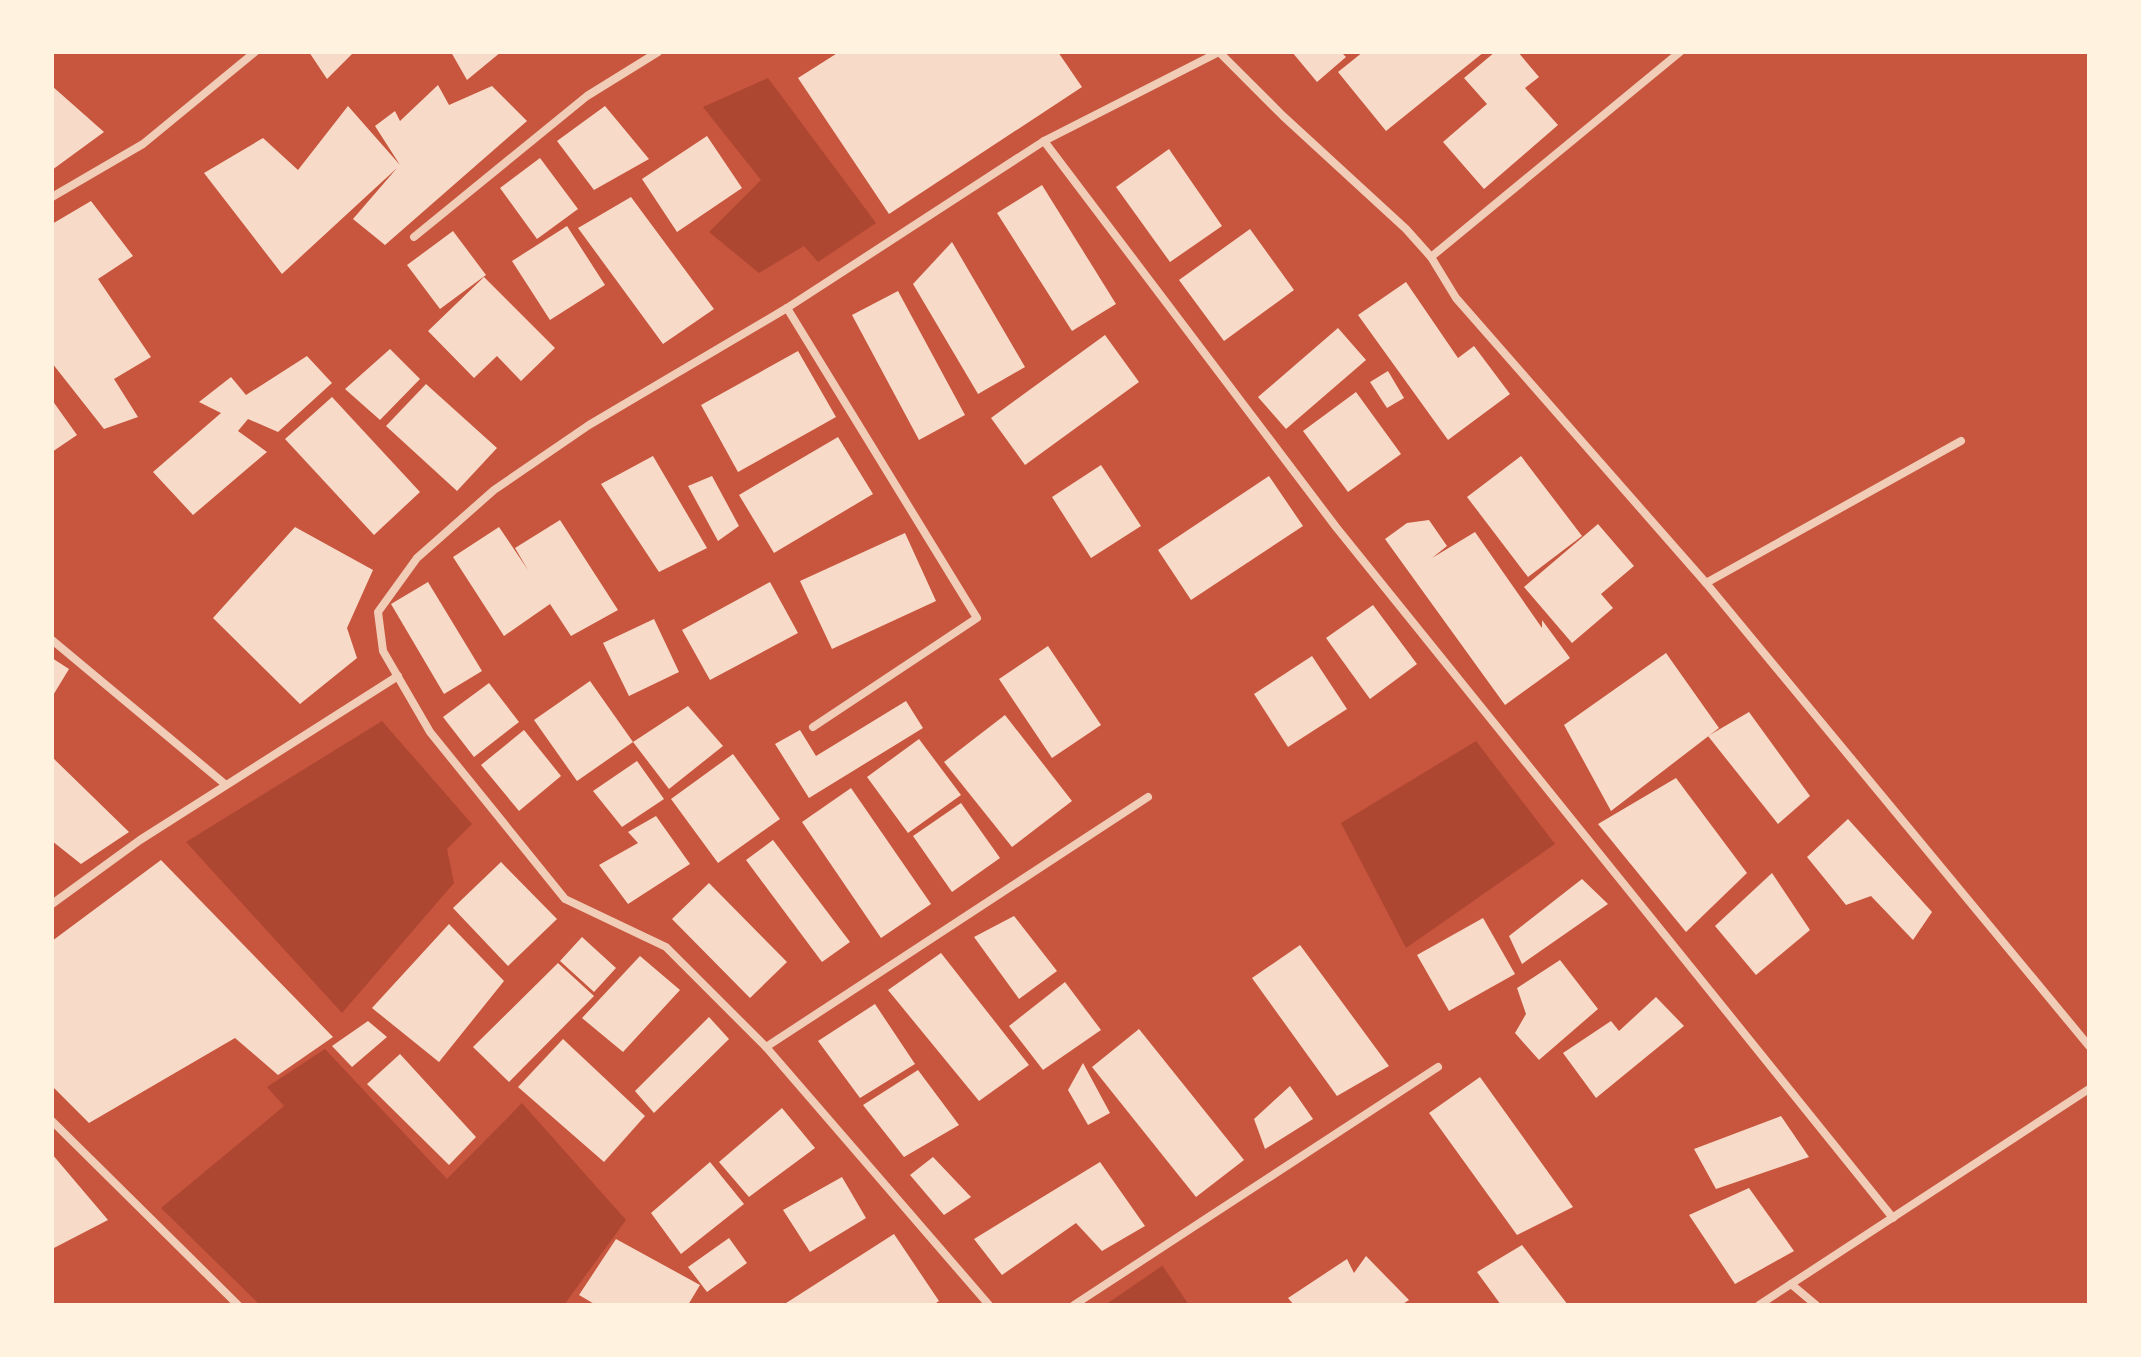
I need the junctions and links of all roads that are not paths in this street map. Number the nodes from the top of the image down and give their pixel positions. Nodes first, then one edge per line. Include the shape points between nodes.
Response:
1 (255, 52) edge
2 (658, 52) edge
3 (1219, 52) edge
4 (1680, 52) edge
5 (1044, 141) junction
6 (52, 197) edge
7 (414, 237) dead end
8 (1431, 257) junction
9 (787, 308) junction
10 (1961, 441) dead end
11 (1706, 583) junction
12 (52, 640) edge
13 (398, 676) junction
14 (813, 727) dead end
15 (226, 785) junction
16 (1148, 797) dead end
17 (52, 904) edge
18 (2089, 1046) edge
19 (766, 1047) junction
20 (1438, 1067) dead end
21 (2089, 1089) edge
22 (52, 1121) edge
23 (1893, 1218) junction
24 (1791, 1284) junction
25 (238, 1305) edge
26 (989, 1305) edge
27 (1074, 1305) edge
28 (1759, 1305) edge
29 (1816, 1305) edge

1 - 6 street via 143,144
2 - 7 street via 587,96
3 - 5 street
3 - 8 street
4 - 8 street
5 - 9 street
5 - 23 street via 1336,527
8 - 11 street via 1456,298
9 - 13 street via 589,425 494,490 417,558 378,612 383,651
9 - 14 street via 977,618
10 - 11 street
11 - 18 street
12 - 15 street
13 - 15 street
13 - 19 street via 430,732 565,899 666,947
15 - 17 street
16 - 19 street
19 - 26 street
20 - 27 street
21 - 23 street
22 - 25 street
23 - 24 street
24 - 28 street
24 - 29 street

